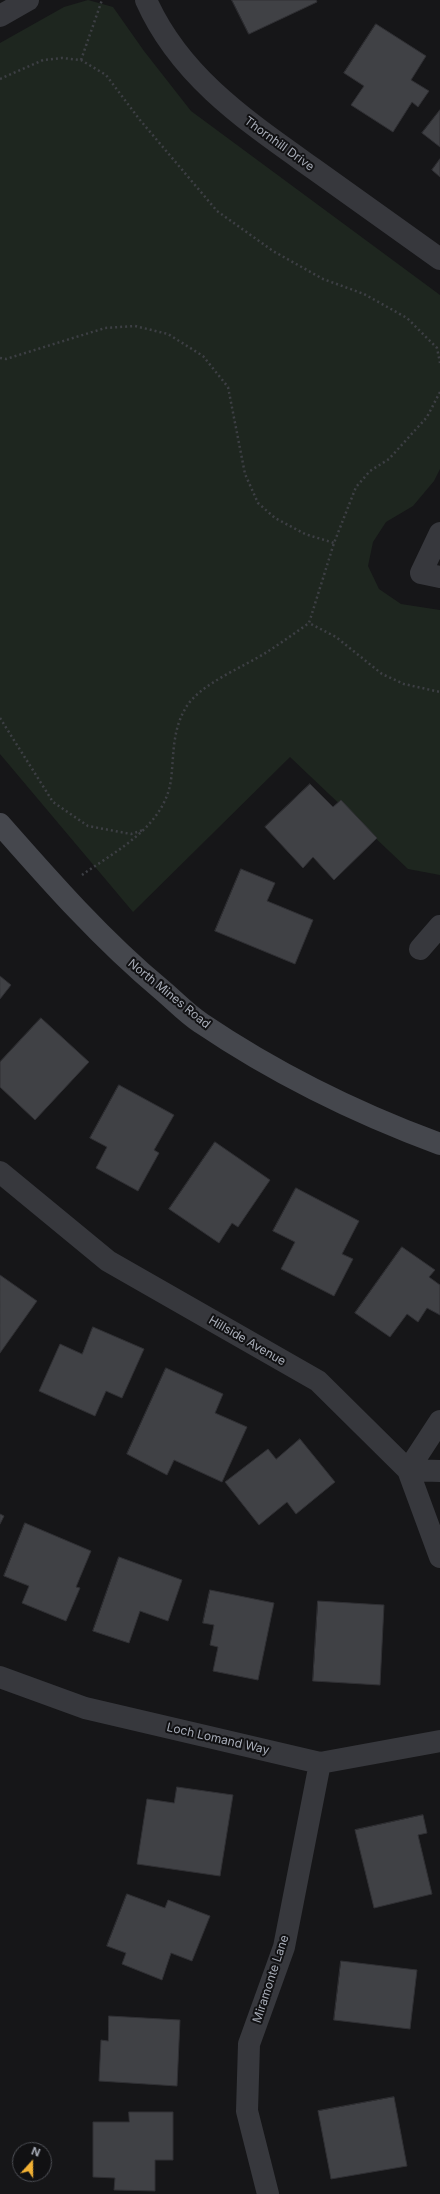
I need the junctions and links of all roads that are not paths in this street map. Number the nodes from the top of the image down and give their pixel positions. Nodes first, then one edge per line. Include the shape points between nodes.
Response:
1 (28, 0) edge
2 (146, 0) edge
3 (0, 16) edge
4 (440, 259) edge
5 (440, 533) edge
6 (440, 577) edge
7 (0, 824) edge
8 (440, 926) edge
9 (420, 949) dead end
10 (440, 1144) edge
11 (0, 1172) edge
12 (440, 1421) edge
13 (408, 1470) junction
14 (440, 1471) edge
15 (440, 1557) edge
16 (0, 1676) edge
17 (440, 1741) edge
18 (320, 1763) junction
19 (268, 2194) edge

1 - 3 street
2 - 4 street, Thornhill Drive via 191,70 242,118
5 - 6 street via 421,573
7 - 10 main road, North Mines Road via 59,892 130,963 200,1022 294,1080 395,1128
8 - 9 street
11 - 13 street, Hillside Avenue via 108,1261 318,1381
12 - 13 street
13 - 14 street
13 - 15 street, Hillside Avenue
16 - 18 street, Loch Lomand Way via 85,1708
17 - 18 street, Loch Lomand Way
18 - 19 street, Miramonte Lane via 284,1947 249,2044 247,2112

